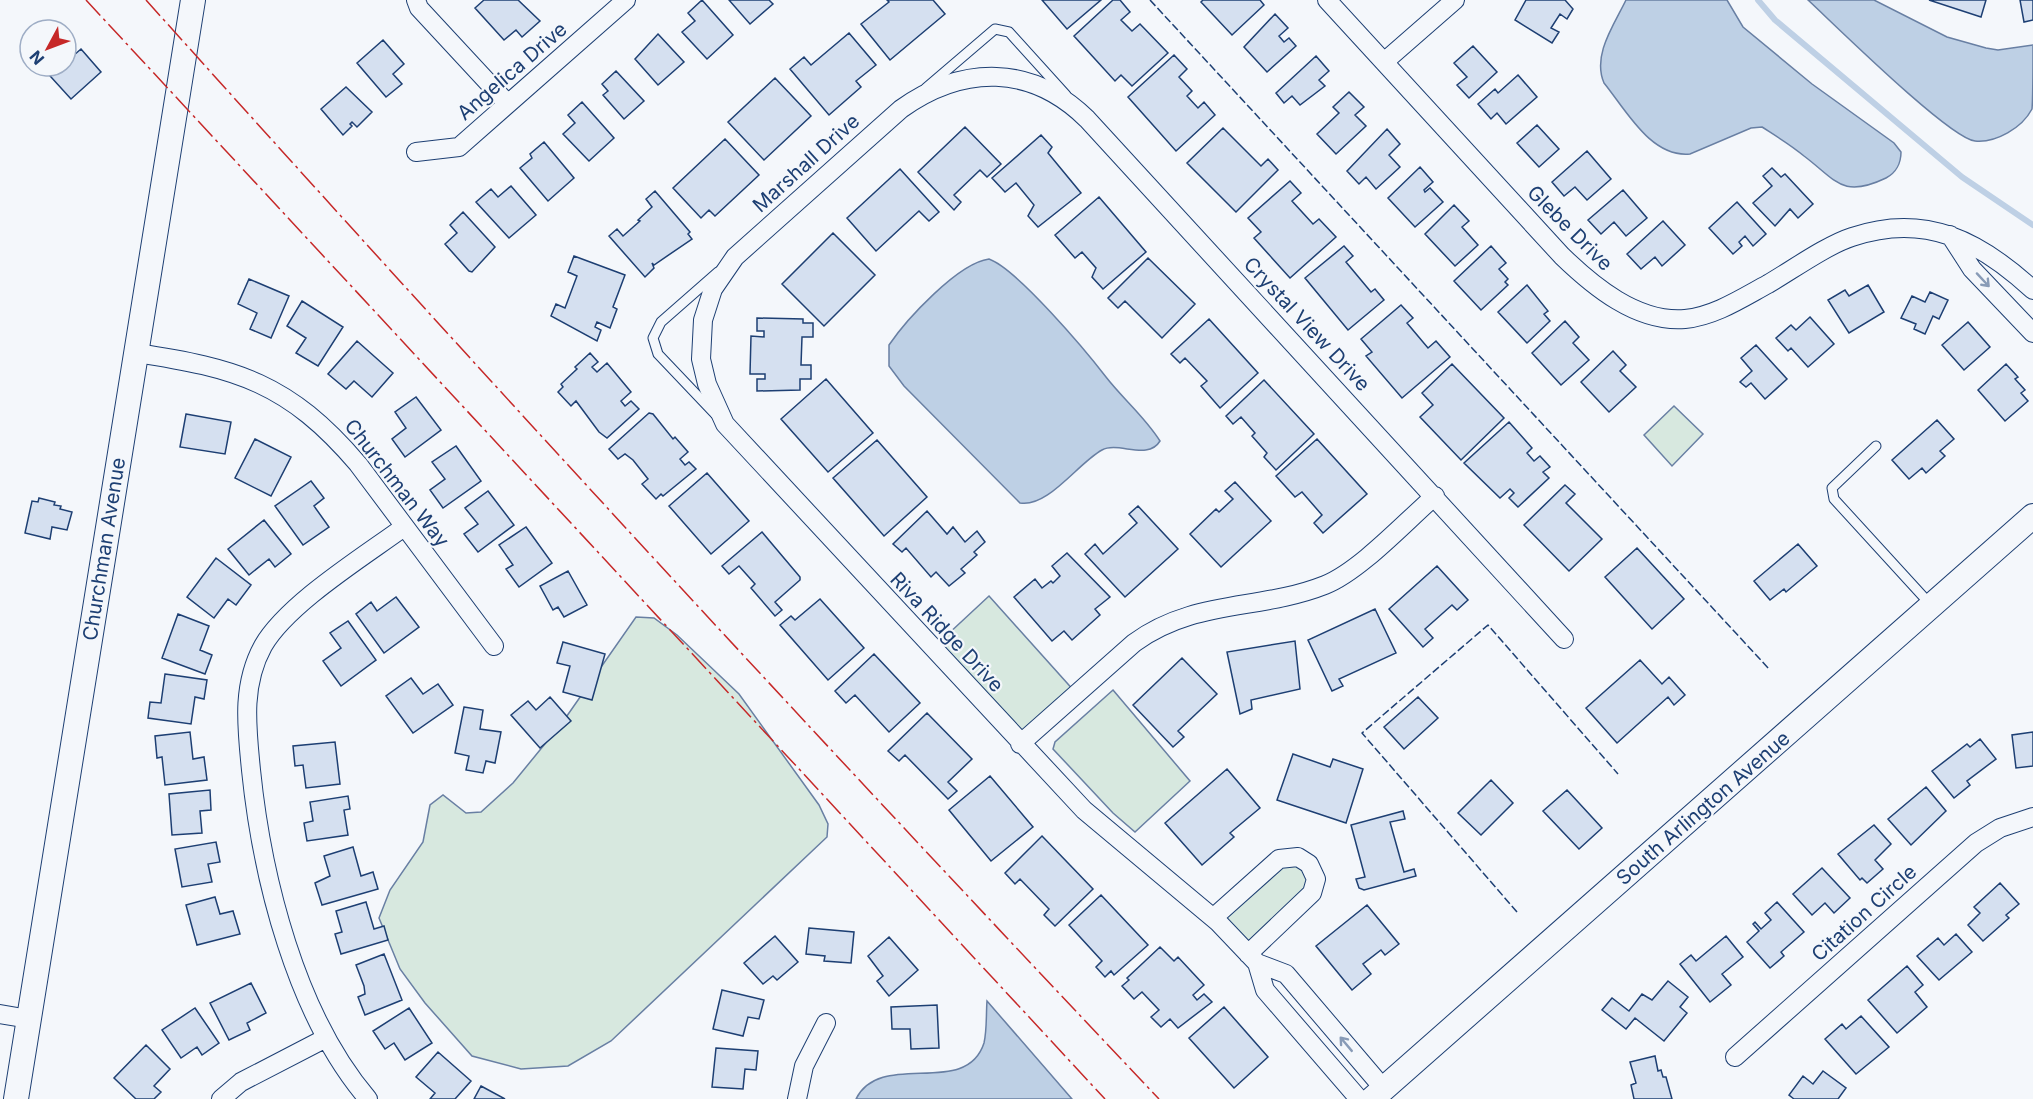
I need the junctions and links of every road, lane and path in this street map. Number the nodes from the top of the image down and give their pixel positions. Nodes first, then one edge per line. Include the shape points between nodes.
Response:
1 (193, 0) edge
2 (416, 0) edge
3 (626, 0) edge
4 (1327, 0) edge
5 (1455, 0) edge
6 (1384, 62) junction
7 (994, 76) joint
8 (508, 104) junction
9 (901, 109) junction
10 (1087, 118) junction
11 (416, 152) dead end
12 (1949, 233) junction
13 (735, 257) junction
14 (2033, 290) edge
15 (2031, 328) edge
16 (701, 340) joint
17 (136, 352) junction
18 (725, 424) junction
19 (1876, 446) dead end
20 (1435, 496) junction
21 (2033, 516) edge
22 (404, 527) junction
23 (1932, 605) junction
24 (1564, 639) dead end
25 (494, 646) dead end
26 (1020, 744) junction
27 (2033, 817) edge
28 (1213, 918) junction
29 (1253, 959) junction
30 (0, 1014) edge
31 (29, 1019) junction
32 (826, 1023) dead end
33 (326, 1038) junction
34 (1735, 1057) dead end
35 (1378, 1094) edge
36 (16, 1099) edge
37 (221, 1099) edge
38 (368, 1099) edge
39 (796, 1099) edge
40 (1359, 1099) edge

1 - 17 street, Churchman Avenue
2 - 8 street via 419,8
3 - 8 street, Angelica Drive
4 - 6 street, Glebe Drive
5 - 6 street
6 - 12 street, Glebe Drive via 1582,276 1605,293 1657,316 1684,319 1712,313 1851,237 1899,226
7 - 9 street, Marshall Drive via 942,85
7 - 10 street, Crystal View Drive via 1046,89
8 - 11 street, Angelica Drive via 459,147
9 - 10 lane via 995,29 1009,32
9 - 13 street, Marshall Drive
10 - 20 street, Crystal View Drive
12 - 14 street, Glebe Drive via 1987,251
12 -> 15 street via 1972,269
13 - 16 street, Marshall Drive via 713,289
13 - 18 lane via 661,322 653,338 658,354
16 - 18 street, Riva Ridge Drive via 703,372
17 - 22 street, Churchman Way via 224,369 291,401 334,435
17 - 31 street, Churchman Avenue
18 - 26 street, Riva Ridge Drive
19 - 23 lane via 1832,488 1834,499
20 - 24 street, Crystal View Drive
20 - 26 street via 1355,566 1327,584 1298,594 1196,613 1153,629
21 - 23 street, South Arlington Avenue
22 - 25 street, Churchman Way
22 - 33 street via 279,624 259,654 246,698 255,807 266,871 277,914
23 - 35 street, South Arlington Avenue
26 - 28 street, Riva Ridge Drive via 1112,836
27 - 34 street, Citation Circle via 2000,828 1976,843
28 - 29 street, Riva Ridge Drive
28 - 29 street via 1279,859 1298,857 1310,864 1316,879 1312,893
35 -> 29 street, Riva Ridge Drive via 1286,974
29 - 40 street, Riva Ridge Drive via 1265,990
30 - 31 street
31 - 36 street, Churchman Avenue
32 - 39 street via 804,1066
33 - 37 street via 241,1082
33 - 38 street

